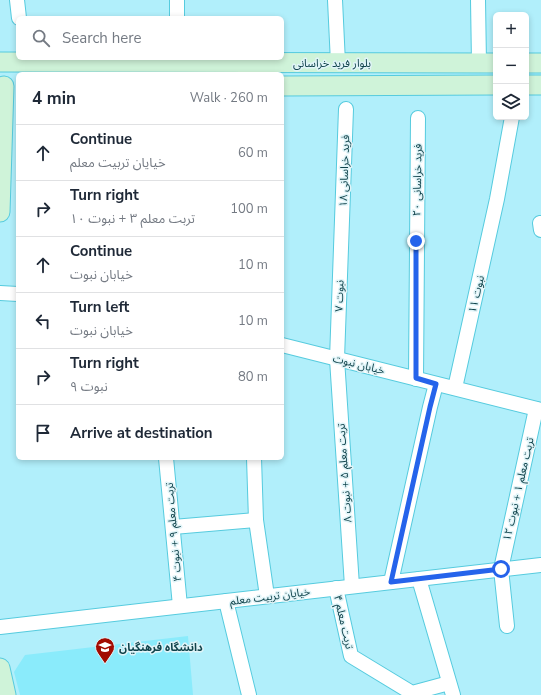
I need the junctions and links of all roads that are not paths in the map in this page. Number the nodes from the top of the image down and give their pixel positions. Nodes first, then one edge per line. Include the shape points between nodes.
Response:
1 (18, 0) edge
2 (177, 0) edge
3 (335, 0) edge
4 (478, 0) edge
5 (19, 16) edge
6 (177, 16) edge
7 (22, 60) edge
8 (176, 60) edge
9 (0, 62) edge
10 (338, 63) junction
11 (488, 63) edge
12 (529, 64) edge
13 (541, 64) edge
14 (493, 85) edge
15 (529, 85) edge
16 (541, 85) edge
17 (7, 86) edge
18 (284, 86) edge
19 (346, 109) dead end
20 (418, 118) dead end
21 (511, 120) edge
22 (0, 212) edge
23 (342, 233) joint
24 (0, 293) edge
25 (16, 294) edge
26 (284, 346) edge
27 (337, 359) junction
28 (416, 378) junction
29 (436, 384) junction
30 (455, 388) junction
31 (539, 409) edge
32 (166, 460) edge
33 (254, 460) edge
34 (256, 520) junction
35 (172, 527) junction
36 (541, 565) edge
37 (501, 569) junction
38 (419, 579) junction
39 (391, 582) junction
40 (352, 586) junction
41 (336, 588) junction
42 (267, 596) junction
43 (226, 601) junction
44 (180, 606) junction
45 (507, 626) dead end
46 (0, 627) edge
47 (0, 668) edge
48 (451, 689) edge
49 (6, 695) edge
50 (250, 695) edge

1 - 5 street
2 - 6 street
3 - 10 street
4 - 11 street
7 - 8 street, بلوار فرید خراسانی
7 - 9 street, بلوار فرید خراسانی
8 - 10 street, بلوار فرید خراسانی
10 - 11 street, بلوار فرید خراسانی
12 - 13 street
14 - 18 street, بلوار فرید خراسانی
15 - 16 street
17 - 22 street
19 - 23 street, فرید خراسانی ۱۸
20 - 28 street, فرید خراسانی ۲۰
21 - 30 street, نبوت ۱۱ via 497,199
23 - 27 street, نبوت ۷
24 - 25 street
26 - 27 street, خیابان نبوت
27 - 28 street, خیابان نبوت
27 - 40 street, تربت معلم ۵ + نبوت ۸
28 - 29 street, خیابان نبوت
29 - 30 street, خیابان نبوت
29 - 39 street
30 - 31 street, خیابان نبوت
31 - 37 street, تربت معلم ۱ + نبوت ۱۲
32 - 35 street, تربت معلم ۹ + نبوت ۴
33 - 34 street
34 - 35 street
34 - 42 street
35 - 44 street, تربت معلم ۹ + نبوت ۴
36 - 37 street, خیایان تربیت معلم
37 - 38 street, خیایان تربیت معلم
37 - 45 street, تربت معلم ۱ + نبوت ۱۲
38 - 39 street, خیایان تربیت معلم
38 - 48 street
39 - 40 street, خیایان تربیت معلم
40 - 41 street, خیایان تربیت معلم
41 - 42 street, خیایان تربیت معلم
41 - 48 street, تربت معلم ۴ via 351,656 412,693
42 - 43 street, خیایان تربیت معلم
43 - 44 street, خیایان تربیت معلم
43 - 50 street
44 - 46 street, خیایان تربیت معلم
47 - 49 street

